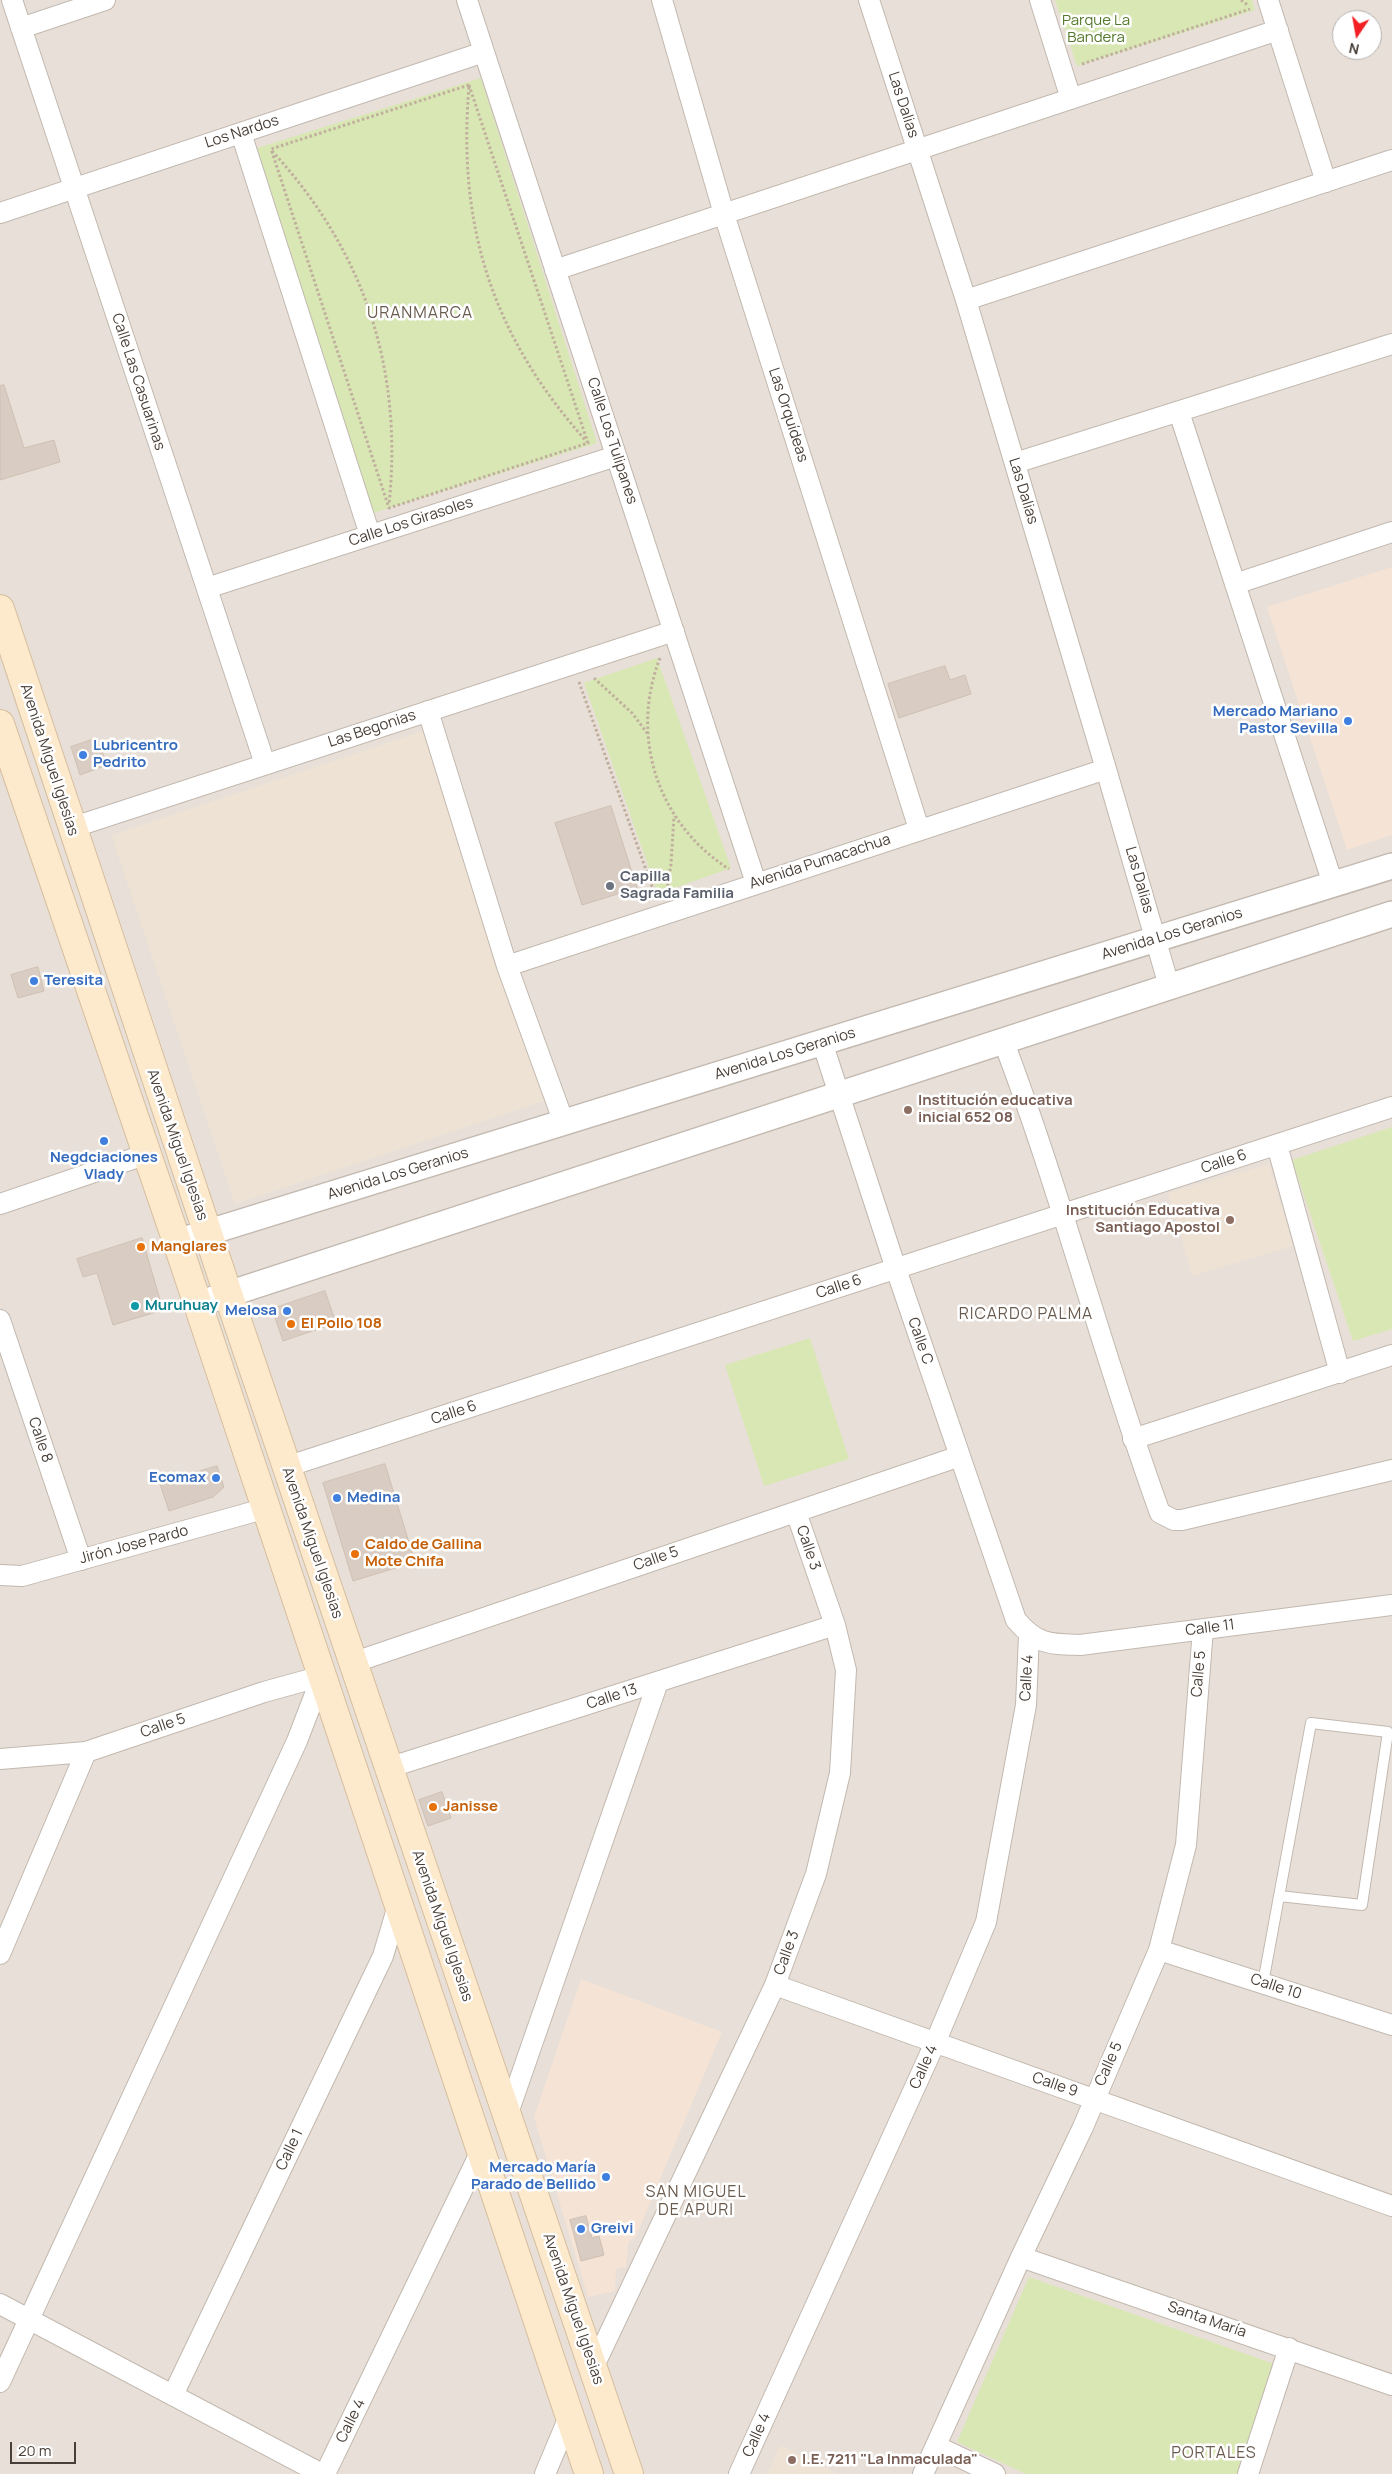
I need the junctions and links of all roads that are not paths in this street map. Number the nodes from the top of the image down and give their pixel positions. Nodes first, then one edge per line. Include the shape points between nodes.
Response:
1 (12, 0) edge
2 (105, 0) edge
3 (467, 0) edge
4 (662, 0) edge
5 (869, 0) edge
6 (1040, 0) edge
7 (1268, 0) edge
8 (21, 28) junction
9 (1278, 30) junction
10 (484, 52) junction
11 (1071, 99) junction
12 (241, 133) junction
13 (917, 150) junction
14 (1392, 160) edge
15 (1326, 182) junction
16 (74, 188) junction
17 (0, 213) edge
18 (724, 214) junction
19 (555, 270) junction
20 (966, 300) junction
21 (1392, 344) edge
22 (1179, 412) junction
23 (616, 456) junction
24 (1015, 464) junction
25 (1392, 532) edge
26 (370, 535) junction
27 (1235, 584) junction
28 (207, 588) junction
29 (0, 609) edge
30 (674, 631) junction
31 (428, 711) junction
32 (0, 724) edge
33 (265, 764) junction
34 (1106, 769) junction
35 (71, 828) junction
36 (920, 829) junction
37 (1392, 866) edge
38 (756, 883) junction
39 (1333, 884) junction
40 (1392, 914) edge
41 (1156, 939) junction
42 (507, 966) junction
43 (1168, 986) junction
44 (1003, 1040) junction
45 (822, 1042) junction
46 (839, 1094) junction
47 (1392, 1107) edge
48 (564, 1123) junction
49 (1276, 1144) junction
50 (147, 1154) junction
51 (0, 1204) edge
52 (1062, 1214) junction
53 (207, 1233) junction
54 (178, 1242) junction
55 (896, 1269) junction
56 (228, 1294) junction
57 (198, 1304) junction
58 (0, 1320) edge
59 (1392, 1355) edge
60 (1340, 1373) junction
61 (1133, 1439) junction
62 (960, 1456) junction
63 (286, 1467) junction
64 (1392, 1470) edge
65 (267, 1508) junction
66 (796, 1512) junction
67 (81, 1560) junction
68 (0, 1575) edge
69 (1392, 1605) edge
70 (835, 1624) junction
71 (1203, 1629) junction
72 (1029, 1636) junction
73 (352, 1663) junction
74 (322, 1676) junction
75 (658, 1682) junction
76 (86, 1752) junction
77 (0, 1759) edge
78 (388, 1768) junction
79 (1279, 1896) junction
80 (399, 1901) junction
81 (1159, 1950) junction
82 (0, 1954) edge
83 (1263, 1983) junction
84 (775, 1985) junction
85 (1392, 2025) edge
86 (935, 2043) junction
87 (1094, 2099) junction
88 (507, 2116) junction
89 (481, 2151) junction
90 (1392, 2206) edge
91 (1021, 2257) junction
92 (0, 2304) edge
93 (29, 2319) junction
94 (1289, 2348) junction
95 (593, 2368) junction
96 (0, 2382) edge
97 (1392, 2385) edge
98 (173, 2395) junction
99 (570, 2417) junction
100 (936, 2446) junction
101 (324, 2474) edge
102 (545, 2474) edge
103 (589, 2474) edge
104 (629, 2474) edge
105 (739, 2474) edge
106 (923, 2474) edge
107 (995, 2474) edge
108 (1248, 2474) edge

1 - 8 street, Calle Las Casuarinas
2 - 8 street
3 - 10 street, Calle Los Tulipanes
4 - 18 street, Las Orquídeas
5 - 13 street, Las Dalias
6 - 11 street
7 - 9 street
8 - 16 street, Calle Las Casuarinas
9 - 11 street
9 - 15 street
10 - 12 street, Los Nardos
10 - 19 street, Calle Los Tulipanes
11 - 13 street
12 - 16 street, Los Nardos
12 - 26 street
13 - 18 street
13 - 20 street, Las Dalias
14 - 15 street
15 - 20 street
16 - 17 street, Los Nardos
16 - 28 street, Calle Las Casuarinas
18 - 19 street
18 - 36 street, Las Orquídeas
19 - 23 street, Calle Los Tulipanes
20 - 24 street, Las Dalias
21 - 22 street
22 - 24 street
22 - 27 street
23 - 26 street, Calle Los Girasoles
23 - 30 street, Calle Los Tulipanes
24 - 34 street, Las Dalias
25 - 27 street
26 - 28 street, Calle Los Girasoles
27 - 39 street
28 - 33 street, Calle Las Casuarinas
29 - 35 main road, Avenida Miguel Iglesias
30 - 31 street, Las Begonias
30 - 38 street, Calle Los Tulipanes
31 - 33 street, Las Begonias
31 - 42 street
32 - 50 main road, Avenida Miguel Iglesias
33 - 35 street, Las Begonias
34 - 36 street, Avenida Pumacachua
34 - 41 street, Las Dalias
35 - 53 main road, Avenida Miguel Iglesias
36 - 38 street, Avenida Pumacachua
37 - 39 street, Avenida Los Geranios
38 - 42 street, Avenida Pumacachua
39 - 41 street, Avenida Los Geranios
40 - 43 street
41 - 43 street, Las Dalias
41 - 45 street, Avenida Los Geranios
42 - 48 street
43 - 44 street
44 - 46 street
44 - 52 street
45 - 46 street, Calle C
45 - 48 street, Avenida Los Geranios
46 - 55 street, Calle C
46 - 56 street
47 - 49 street, Calle 6
48 - 53 street, Avenida Los Geranios
49 - 52 street, Calle 6
49 - 60 street
50 - 51 street
50 - 54 main road, Avenida Miguel Iglesias
52 - 55 street, Calle 6
52 - 61 street
53 - 54 street, Avenida Los Geranios
53 - 56 main road, Avenida Miguel Iglesias
54 - 57 main road, Avenida Miguel Iglesias
55 - 62 street, Calle C
55 - 63 street, Calle 6
56 - 57 street
56 - 63 main road, Avenida Miguel Iglesias
57 - 65 main road, Avenida Miguel Iglesias
58 - 67 street, Calle 8
59 - 60 street
60 - 61 street
61 - 64 street via 1160,1513 1174,1520
62 - 66 street, Calle 5
62 - 72 street, Calle C via 1016,1620
63 - 73 main road, Avenida Miguel Iglesias
65 - 67 street, Jirón Jose Pardo
65 - 74 main road, Avenida Miguel Iglesias
66 - 70 street, Calle 3
66 - 73 street, Calle 5
67 - 68 street, Jirón Jose Pardo via 22,1576
69 - 71 street, Calle 11
70 - 75 street, Calle 13
70 - 84 street, Calle 3 via 846,1670 840,1773 816,1874
71 - 72 street, Calle 11 via 1080,1645 1053,1644
71 - 81 street, Calle 5 via 1186,1845
72 - 86 street, Calle 4 via 1026,1705 986,1922
73 - 78 main road, Avenida Miguel Iglesias
74 - 76 street, Calle 5 via 264,1692
74 - 80 main road, Avenida Miguel Iglesias
74 - 93 street via 297,1741
75 - 78 street, Calle 13
75 - 88 street
76 - 77 street, Calle 5
76 - 82 street
78 - 88 main road, Avenida Miguel Iglesias
79 - 79 lane via 1311,1724 1388,1732 1362,1905
79 - 83 lane
80 - 89 main road, Avenida Miguel Iglesias
80 - 98 street, Calle 1 via 383,1956
81 - 83 street, Calle 10
81 - 87 street, Calle 5
83 - 85 street, Calle 10
84 - 86 street, Calle 9
84 - 95 street, Calle 3
86 - 87 street, Calle 9
86 - 105 street, Calle 4
87 - 90 street, Calle 9
87 - 91 street, Calle 5
88 - 95 main road, Avenida Miguel Iglesias
89 - 99 main road, Avenida Miguel Iglesias
89 - 101 street, Calle 4
91 - 94 street, Santa María
91 - 100 street, Calle 5
92 - 93 street
93 - 96 street
93 - 98 street
94 - 97 street, Santa María
94 - 108 street
95 - 104 main road, Avenida Miguel Iglesias
98 - 101 street
99 - 102 street
99 - 103 main road, Avenida Miguel Iglesias
100 - 106 street, Calle 5
100 - 107 street

